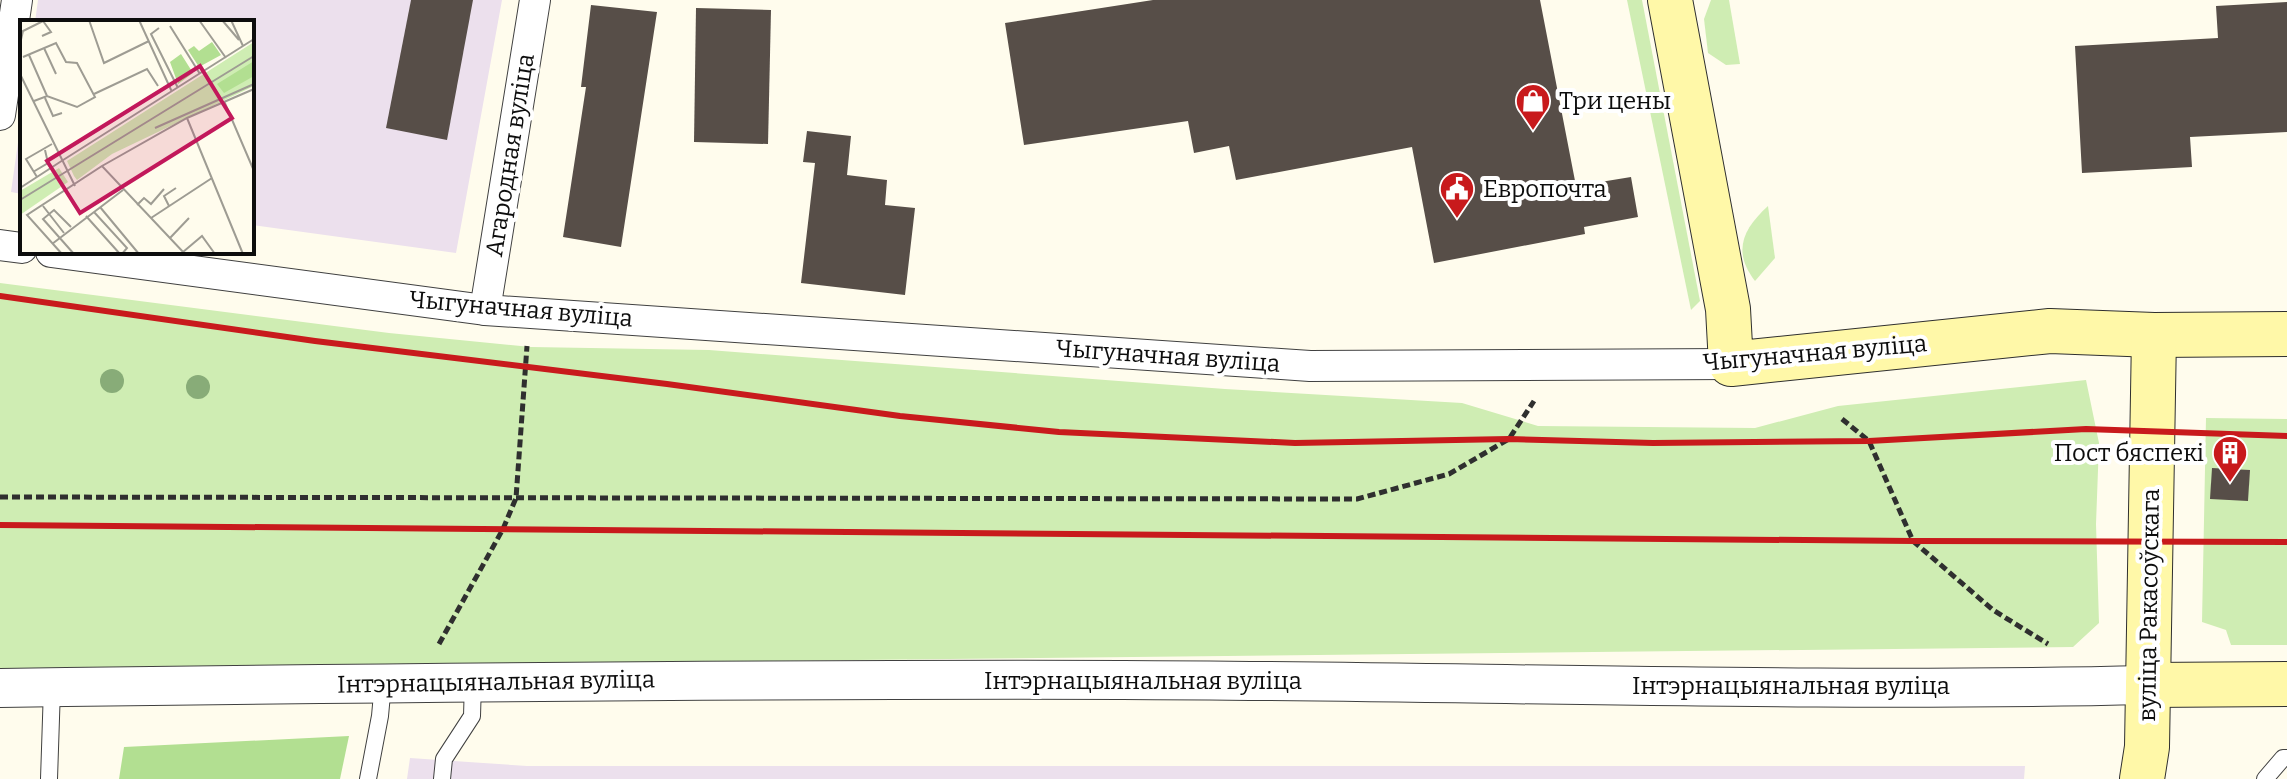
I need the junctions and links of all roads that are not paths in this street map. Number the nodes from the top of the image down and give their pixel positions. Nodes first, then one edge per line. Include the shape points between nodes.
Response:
1 (17, 0) edge
2 (535, 0) edge
3 (1670, 0) edge
4 (0, 115) edge
5 (0, 245) edge
6 (20, 248) edge
7 (66, 254) edge
8 (485, 310) junction
9 (2287, 334) edge
10 (2154, 335) junction
11 (1731, 364) junction
12 (473, 681) junction
13 (383, 683) junction
14 (2287, 684) edge
15 (2148, 685) junction
16 (0, 688) edge
17 (52, 688) junction
18 (2287, 758) edge
19 (49, 779) edge
20 (368, 779) edge
21 (442, 779) edge
22 (2142, 779) edge
23 (2265, 779) edge

1 - 4 street
2 - 8 street, Агародная вуліца
3 - 11 main road via 1728,309
5 - 6 street
7 - 8 street, Чыгуначная вуліца
8 - 11 street, Чыгуначная вуліца via 1310,366
9 - 10 main road, Чыгуначная вуліца
10 - 11 main road, Чыгуначная вуліца via 2050,331
10 - 15 main road, вуліца Ракасоўскага
12 - 13 street, Інтэрнацыянальная вуліца
12 - 15 street, Інтэрнацыянальная вуліца
12 - 21 lane via 472,716 444,759
13 - 17 street, Інтэрнацыянальная вуліца
13 - 20 lane
14 - 15 main road, Інтэрнацыянальная вуліца
15 - 22 main road, вуліца Ракасоўскага
16 - 17 street, Інтэрнацыянальная вуліца
17 - 19 lane
18 - 23 lane

